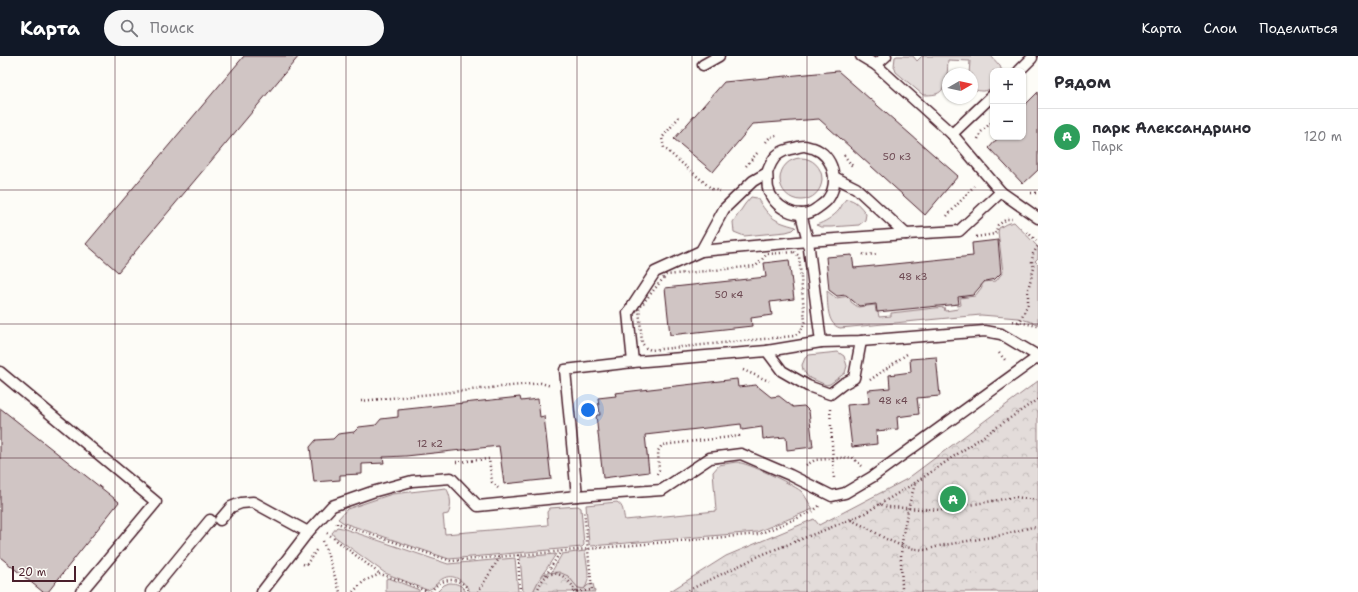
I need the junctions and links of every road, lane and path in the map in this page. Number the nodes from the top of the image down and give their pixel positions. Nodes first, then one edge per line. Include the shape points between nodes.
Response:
1 (719, 56) edge
2 (861, 56) edge
3 (886, 56) edge
4 (1033, 57) edge
5 (876, 64) junction
6 (703, 65) dead end
7 (1022, 68) edge
8 (990, 98) edge
9 (990, 124) edge
10 (952, 134) junction
11 (979, 143) dead end
12 (767, 173) junction
13 (834, 177) junction
14 (1038, 191) edge
15 (1001, 192) junction
16 (1030, 193) dead end
17 (801, 214) junction
18 (1037, 216) edge
19 (1016, 219) dead end
20 (1024, 229) dead end
21 (906, 234) junction
22 (973, 238) dead end
23 (808, 241) junction
24 (1038, 242) edge
25 (1038, 246) edge
26 (701, 251) junction
27 (860, 252) dead end
28 (880, 254) dead end
29 (799, 256) joint
30 (1006, 320) dead end
31 (1020, 323) junction
32 (1038, 326) edge
33 (861, 341) junction
34 (821, 342) junction
35 (997, 349) dead end
36 (767, 351) junction
37 (910, 352) dead end
38 (1038, 357) edge
39 (633, 362) junction
40 (740, 368) dead end
41 (0, 372) edge
42 (1014, 373) junction
43 (867, 382) dead end
44 (775, 384) dead end
45 (553, 389) dead end
46 (1038, 399) edge
47 (361, 401) dead end
48 (830, 408) dead end
49 (741, 454) junction
50 (833, 458) junction
51 (450, 463) dead end
52 (790, 475) junction
53 (654, 477) dead end
54 (872, 477) junction
55 (915, 483) junction
56 (504, 489) dead end
57 (580, 496) junction
58 (832, 496) junction
59 (1038, 500) edge
60 (880, 504) junction
61 (908, 509) junction
62 (851, 519) junction
63 (210, 520) dead end
64 (220, 520) dead end
65 (337, 523) dead end
66 (1038, 528) edge
67 (311, 529) junction
68 (323, 541) dead end
69 (902, 546) junction
70 (587, 548) junction
71 (561, 551) junction
72 (518, 555) junction
73 (501, 557) junction
74 (380, 574) junction
75 (546, 575) junction
76 (81, 592) edge
77 (151, 592) edge
78 (262, 592) edge
79 (340, 592) edge
80 (353, 592) edge
81 (428, 592) edge
82 (431, 592) edge
83 (470, 592) edge
84 (478, 592) edge
85 (520, 592) edge
86 (537, 592) edge
87 (574, 592) edge
88 (686, 592) edge
89 (902, 592) edge

1 - 6 lane
2 - 5 lane
3 - 5 lane
4 - 7 lane
5 - 10 lane
8 - 10 lane
9 - 11 path via 981,132
10 - 15 lane
12 - 13 lane via 776,156 784,150 804,146 817,150 828,160
12 - 17 lane via 768,188 775,202 786,210
12 - 26 lane via 753,181 724,209
13 - 17 lane via 833,191 827,201 814,211
13 - 21 lane via 856,188
14 - 16 path
15 - 18 lane
15 - 21 lane via 959,231
17 - 23 lane
19 - 22 path via 1007,219 998,225 995,234
20 - 24 path
21 - 23 lane
23 - 26 lane
23 - 34 lane
25 - 31 path via 1033,254 1034,268 1028,289 1028,304
26 - 39 lane via 655,272 628,313
27 - 28 path via 865,255
29 - 29 path via 805,322 794,336 651,350 642,343 639,308 666,275 756,266 767,254 794,252
30 - 31 path
31 - 32 path
33 - 34 lane
33 - 36 lane via 854,378 830,394 808,386 782,371
33 - 38 lane via 985,331 1001,334
34 - 36 lane
35 - 42 path
36 - 39 lane
37 - 43 path
38 - 42 lane
39 - 57 lane via 565,370
40 - 44 path
41 - 76 lane via 156,502
42 - 54 lane
45 - 47 path via 550,385 540,383
46 - 55 path
48 - 50 path
49 - 52 lane
49 - 53 path via 739,436 662,445 658,451 659,470
49 - 57 lane via 710,458 662,490
50 - 52 path via 815,460
50 - 54 path via 852,456
50 - 58 path
51 - 56 path via 489,459 492,482 498,489
52 - 58 lane
54 - 58 lane via 845,493
55 - 60 path
55 - 61 path
57 - 67 lane via 478,506 450,478 415,480 332,506
57 - 70 path
58 - 70 path via 812,512 759,534
59 - 61 path via 1014,497 941,510
60 - 61 path
60 - 62 path
61 - 69 path
62 - 69 path
62 - 88 path via 760,555
63 - 77 lane
64 - 67 lane via 231,507 252,502
65 - 73 path via 451,561
66 - 69 path via 1032,527 926,550
67 - 74 path via 329,534
67 - 78 lane
68 - 79 path
69 - 89 path
70 - 71 path
70 - 87 path via 592,590
71 - 72 path
71 - 75 path
72 - 73 path
72 - 85 path
73 - 84 path
74 - 80 path via 364,582
74 - 81 path
75 - 86 path
75 - 87 path via 564,576 571,582
82 - 83 path via 440,582 447,580 461,582

